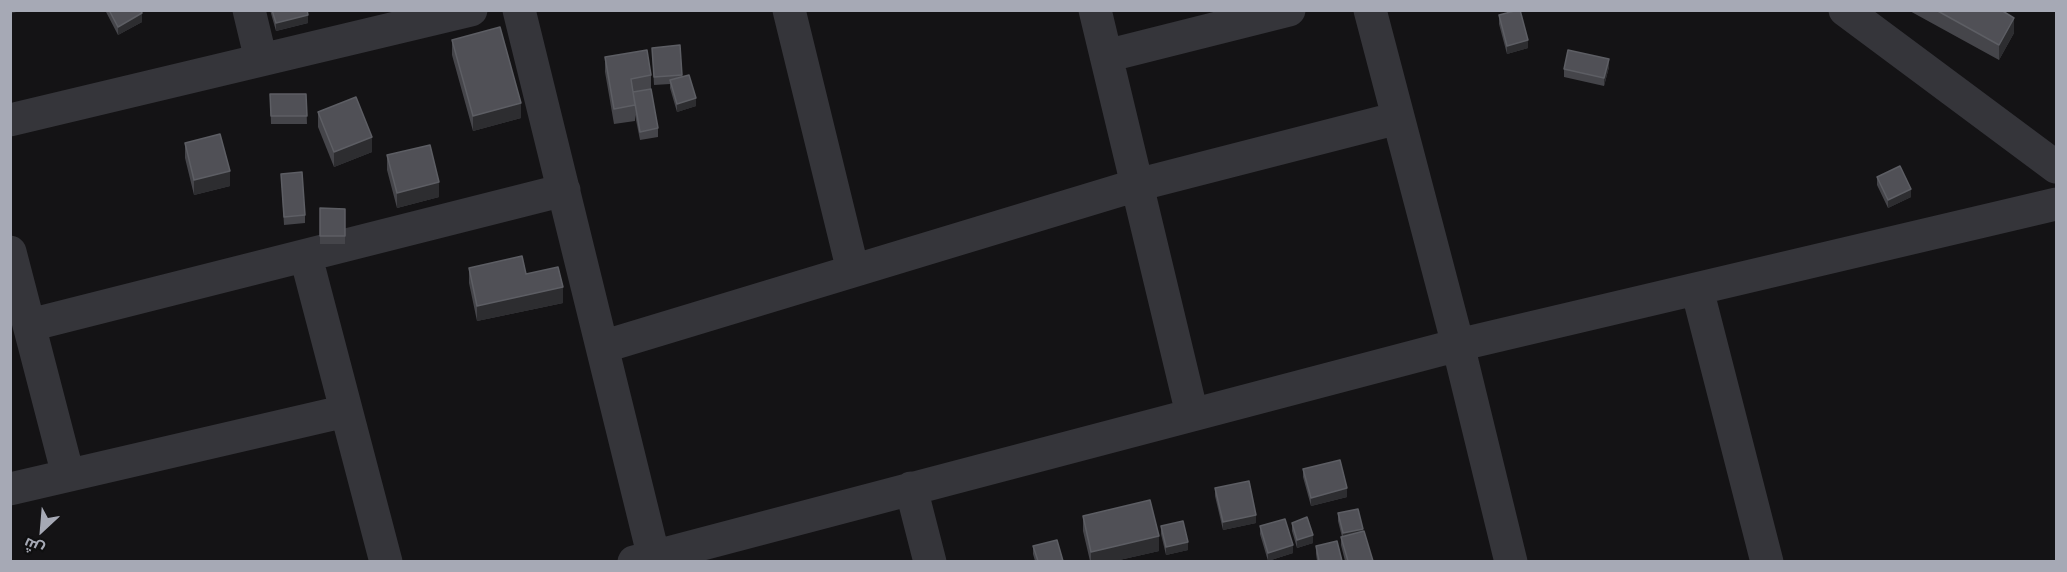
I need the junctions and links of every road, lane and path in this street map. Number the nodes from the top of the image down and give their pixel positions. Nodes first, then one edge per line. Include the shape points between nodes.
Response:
1 (249, 10) edge
2 (471, 10) edge
3 (519, 10) edge
4 (789, 10) edge
5 (1095, 10) edge
6 (1289, 10) edge
7 (1370, 10) edge
8 (1845, 10) edge
9 (1106, 56) junction
10 (261, 60) junction
11 (1398, 118) junction
12 (10, 120) edge
13 (2056, 167) edge
14 (1137, 185) junction
15 (564, 190) junction
16 (2056, 204) edge
17 (10, 252) edge
18 (306, 257) junction
19 (853, 271) junction
20 (1697, 289) junction
21 (30, 325) junction
22 (1458, 345) junction
23 (602, 347) junction
24 (346, 411) junction
25 (1192, 414) junction
26 (68, 475) junction
27 (911, 488) junction
28 (10, 489) edge
29 (648, 560) edge
30 (386, 561) edge
31 (930, 561) edge
32 (1511, 561) edge
33 (1767, 561) edge

1 - 10 street
2 - 10 street
3 - 15 street
4 - 19 street
5 - 9 street
6 - 9 street
7 - 11 street
8 - 13 street
9 - 14 street
10 - 12 street
11 - 14 street
11 - 22 street
14 - 19 street
14 - 25 street
15 - 18 street
15 - 23 street
16 - 20 street
17 - 21 street
18 - 21 street
18 - 24 street
19 - 23 street
20 - 22 street
20 - 33 street
21 - 26 street
22 - 25 street
22 - 32 street
23 - 29 street
24 - 26 street
24 - 30 street
25 - 27 street
26 - 28 street
27 - 29 street
27 - 31 street

